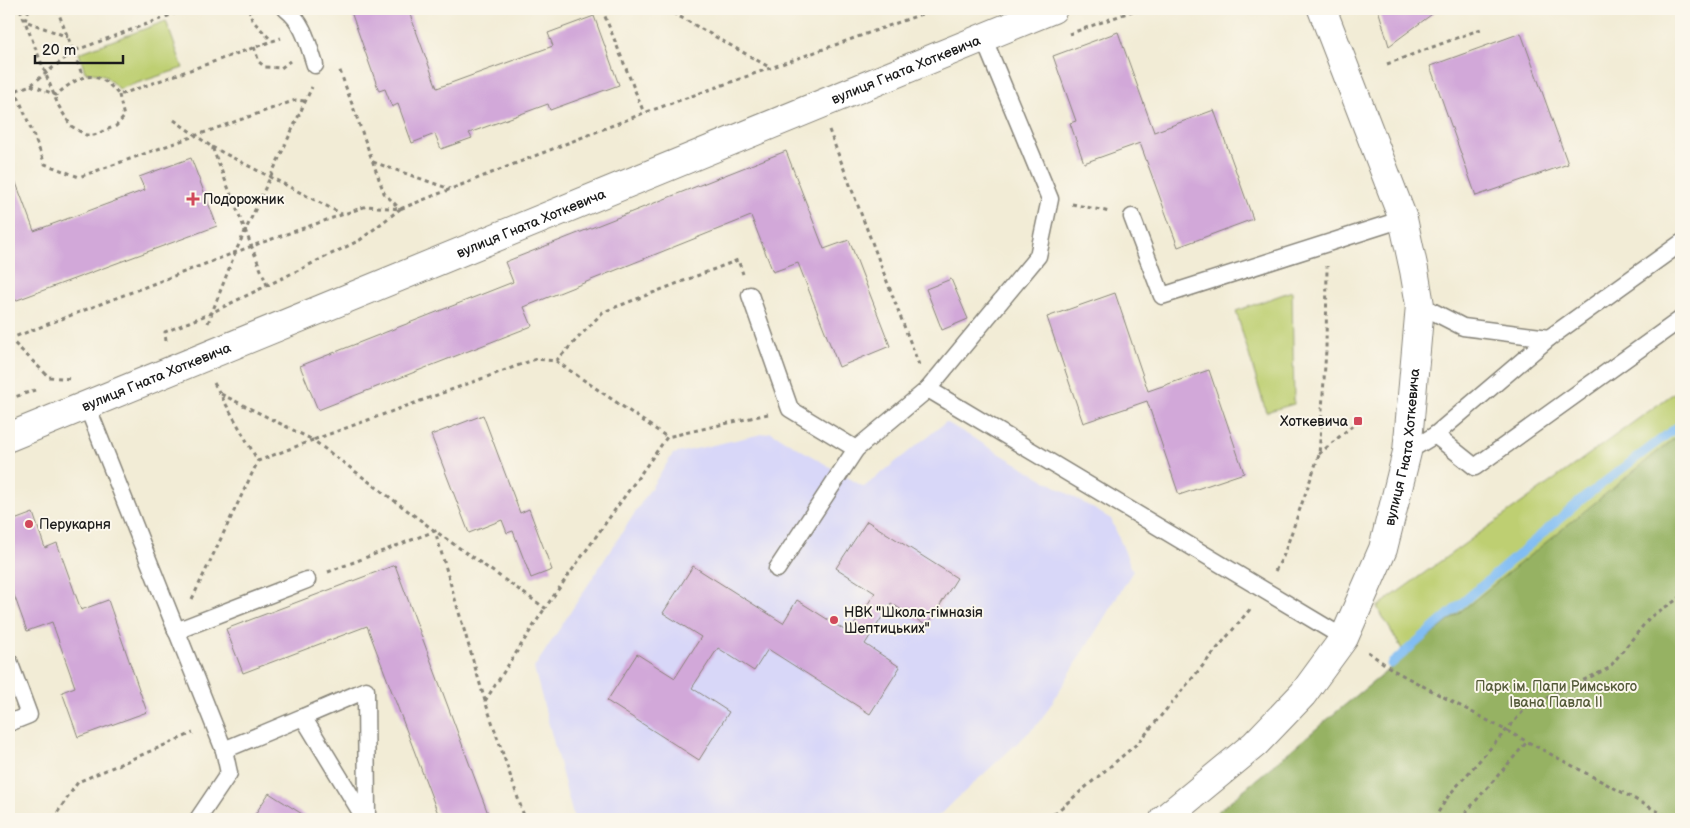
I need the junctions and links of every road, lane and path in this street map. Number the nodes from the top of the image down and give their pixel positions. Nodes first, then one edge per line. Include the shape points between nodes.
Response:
1 (20, 9) edge
2 (29, 9) edge
3 (58, 9) edge
4 (187, 9) edge
5 (249, 9) edge
6 (286, 9) edge
7 (602, 9) edge
8 (666, 9) edge
9 (936, 9) edge
10 (1053, 9) edge
11 (1322, 9) edge
12 (25, 21) junction
13 (1481, 29) dead end
14 (68, 37) junction
15 (982, 37) junction
16 (284, 38) dead end
17 (272, 40) junction
18 (254, 47) junction
19 (74, 51) junction
20 (294, 56) dead end
21 (336, 62) dead end
22 (1387, 64) dead end
23 (769, 67) junction
24 (315, 72) joint
25 (46, 73) junction
26 (9, 74) edge
27 (83, 77) junction
28 (30, 85) junction
29 (15, 91) junction
30 (9, 93) edge
31 (56, 95) junction
32 (119, 95) junction
33 (305, 101) junction
34 (820, 104) junction
35 (644, 113) junction
36 (174, 120) dead end
37 (194, 134) junction
38 (212, 147) junction
39 (373, 162) junction
40 (272, 177) junction
41 (450, 189) junction
42 (1050, 198) junction
43 (400, 209) junction
44 (343, 214) junction
45 (1132, 217) joint
46 (1403, 219) junction
47 (245, 229) junction
48 (1681, 243) edge
49 (252, 246) junction
50 (235, 252) junction
51 (1327, 266) dead end
52 (267, 285) junction
53 (750, 295) joint
54 (1420, 305) junction
55 (211, 312) junction
56 (1681, 319) edge
57 (1549, 338) junction
58 (9, 339) edge
59 (167, 349) dead end
60 (201, 357) junction
61 (556, 360) junction
62 (75, 379) dead end
63 (928, 389) junction
64 (35, 390) dead end
65 (221, 394) junction
66 (9, 399) edge
67 (87, 406) junction
68 (790, 409) junction
69 (1358, 422) dead end
70 (1435, 435) junction
71 (9, 437) edge
72 (667, 437) junction
73 (312, 440) junction
74 (856, 448) junction
75 (1407, 452) junction
76 (1319, 455) junction
77 (258, 461) junction
78 (435, 531) junction
79 (1283, 557) dead end
80 (777, 569) dead end
81 (307, 580) joint
82 (1265, 591) junction
83 (1681, 597) edge
84 (545, 608) junction
85 (176, 631) junction
86 (1354, 644) junction
87 (9, 660) edge
88 (485, 701) junction
89 (303, 718) junction
90 (9, 723) edge
91 (214, 724) junction
92 (1505, 730) junction
93 (1527, 742) junction
94 (224, 750) junction
95 (53, 819) edge
96 (198, 819) edge
97 (366, 819) edge
98 (525, 819) edge
99 (1048, 819) edge
100 (1164, 819) edge
101 (1434, 819) edge
102 (1460, 819) edge
103 (1672, 819) edge

1 - 12 path
2 - 12 path
3 - 14 path
4 - 19 path
5 - 17 path via 252,20
6 - 24 lane via 303,28
7 - 35 path
8 - 23 path
9 - 23 path
10 - 15 street, вулиця Гната Хоткевича
11 - 46 street, вулиця Гната Хоткевича
12 - 14 path
12 - 25 path
13 - 22 path
14 - 19 path
15 - 34 street, вулиця Гната Хоткевича
15 - 42 lane
16 - 17 path
17 - 18 path
18 - 20 path via 259,62 272,69 280,68
18 - 32 path
19 - 25 path
19 - 27 path
21 - 39 path
23 - 35 path
24 - 33 path
25 - 28 path
25 - 31 path
26 - 29 path
27 - 31 path
27 - 32 path via 96,76 106,81
28 - 29 path
28 - 31 path
29 - 30 path
29 - 37 path via 45,164 79,177
31 - 32 path via 58,105 71,126 86,135 94,135 120,122 124,112
33 - 37 path via 296,100
33 - 40 path
34 - 60 street, вулиця Гната Хоткевича
34 - 63 path
35 - 41 path
36 - 37 path
37 - 38 path
38 - 40 path
38 - 47 path
39 - 41 path
39 - 43 path via 384,193
40 - 44 path
40 - 47 path
41 - 43 path
42 - 45 path
42 - 63 lane via 1038,256
43 - 44 path via 367,206
43 - 52 path via 360,240
44 - 49 path
45 - 46 lane via 1162,296
46 - 54 street, вулиця Гната Хоткевича
47 - 49 path
47 - 50 path
48 - 57 lane
49 - 50 path
49 - 52 path
50 - 55 path
50 - 58 path
51 - 76 path via 1326,350
52 - 55 path
53 - 61 path via 738,260 603,312
53 - 68 lane
54 - 57 lane via 1463,328
54 - 75 street, вулиця Гната Хоткевича
55 - 59 path via 165,332
55 - 60 path
56 - 70 lane via 1475,467
57 - 70 lane
58 - 62 path via 49,377
60 - 65 path via 205,370
60 - 67 street, вулиця Гната Хоткевича
61 - 72 path
61 - 73 path via 536,358
63 - 74 lane
63 - 82 lane
64 - 66 path
65 - 73 path
65 - 77 path
67 - 71 street, вулиця Гната Хоткевича
67 - 85 lane
68 - 72 path
68 - 74 lane
69 - 76 path
70 - 75 lane
72 - 84 path
73 - 77 path
73 - 78 path
74 - 80 lane
75 - 86 street, вулиця Гната Хоткевича via 1383,549
76 - 79 path
77 - 85 path
78 - 81 path
78 - 84 path
78 - 88 path
81 - 85 lane
82 - 86 lane
82 - 99 path via 1138,742
83 - 92 path via 1650,617 1609,668 1526,708
84 - 88 path
85 - 91 lane
86 - 92 path via 1393,670
86 - 100 street, вулиця Гната Хоткевича via 1255,744
87 - 90 lane via 28,715
88 - 98 path
89 - 94 lane
89 - 97 lane
89 - 97 lane via 366,690
91 - 94 lane
91 - 95 path via 78,782
92 - 93 path
92 - 101 path via 1449,795
93 - 102 path
93 - 103 path
94 - 96 lane via 229,773

